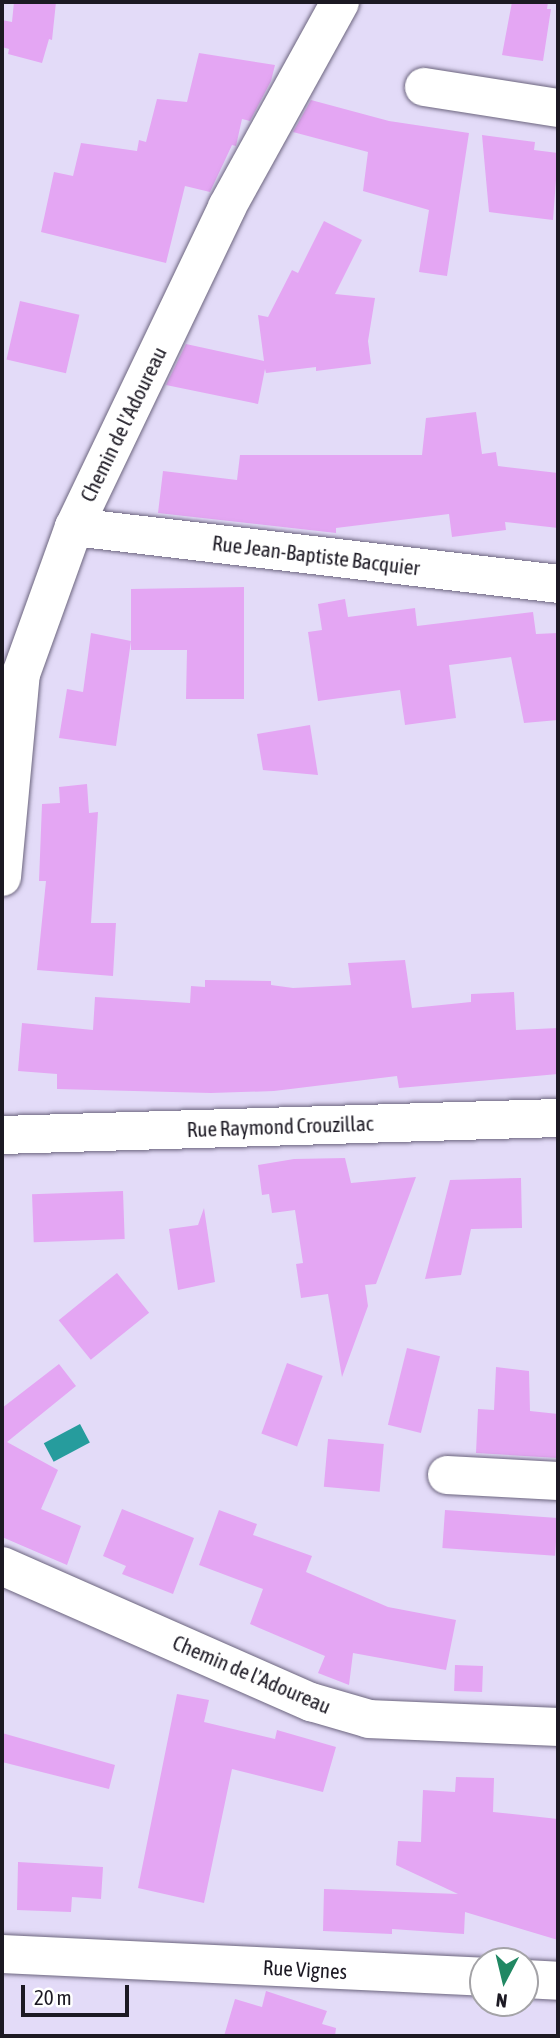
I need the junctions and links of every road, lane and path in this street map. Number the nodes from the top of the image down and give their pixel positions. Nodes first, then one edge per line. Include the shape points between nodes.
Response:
1 (340, 2) edge
2 (424, 87) dead end
3 (558, 108) edge
4 (74, 527) junction
5 (558, 584) edge
6 (2, 877) edge
7 (558, 1118) edge
8 (2, 1135) edge
9 (447, 1475) dead end
10 (558, 1481) edge
11 (2, 1566) edge
12 (558, 1727) edge
13 (2, 1954) edge
14 (469, 1976) edge
15 (539, 1979) edge
16 (558, 1980) edge

1 - 4 street, Chemin de l'Adoureau via 227,207
2 - 3 street
4 - 5 street, Rue Jean-Baptiste Bacquier
4 - 6 street, Chemin de l'Adoureau via 21,674
7 - 8 street, Rue Raymond Crouzillac
9 - 10 street
11 - 12 street, Chemin de l'Adoureau via 334,1709 369,1719
13 - 14 street, Rue Vignes
15 - 16 street

